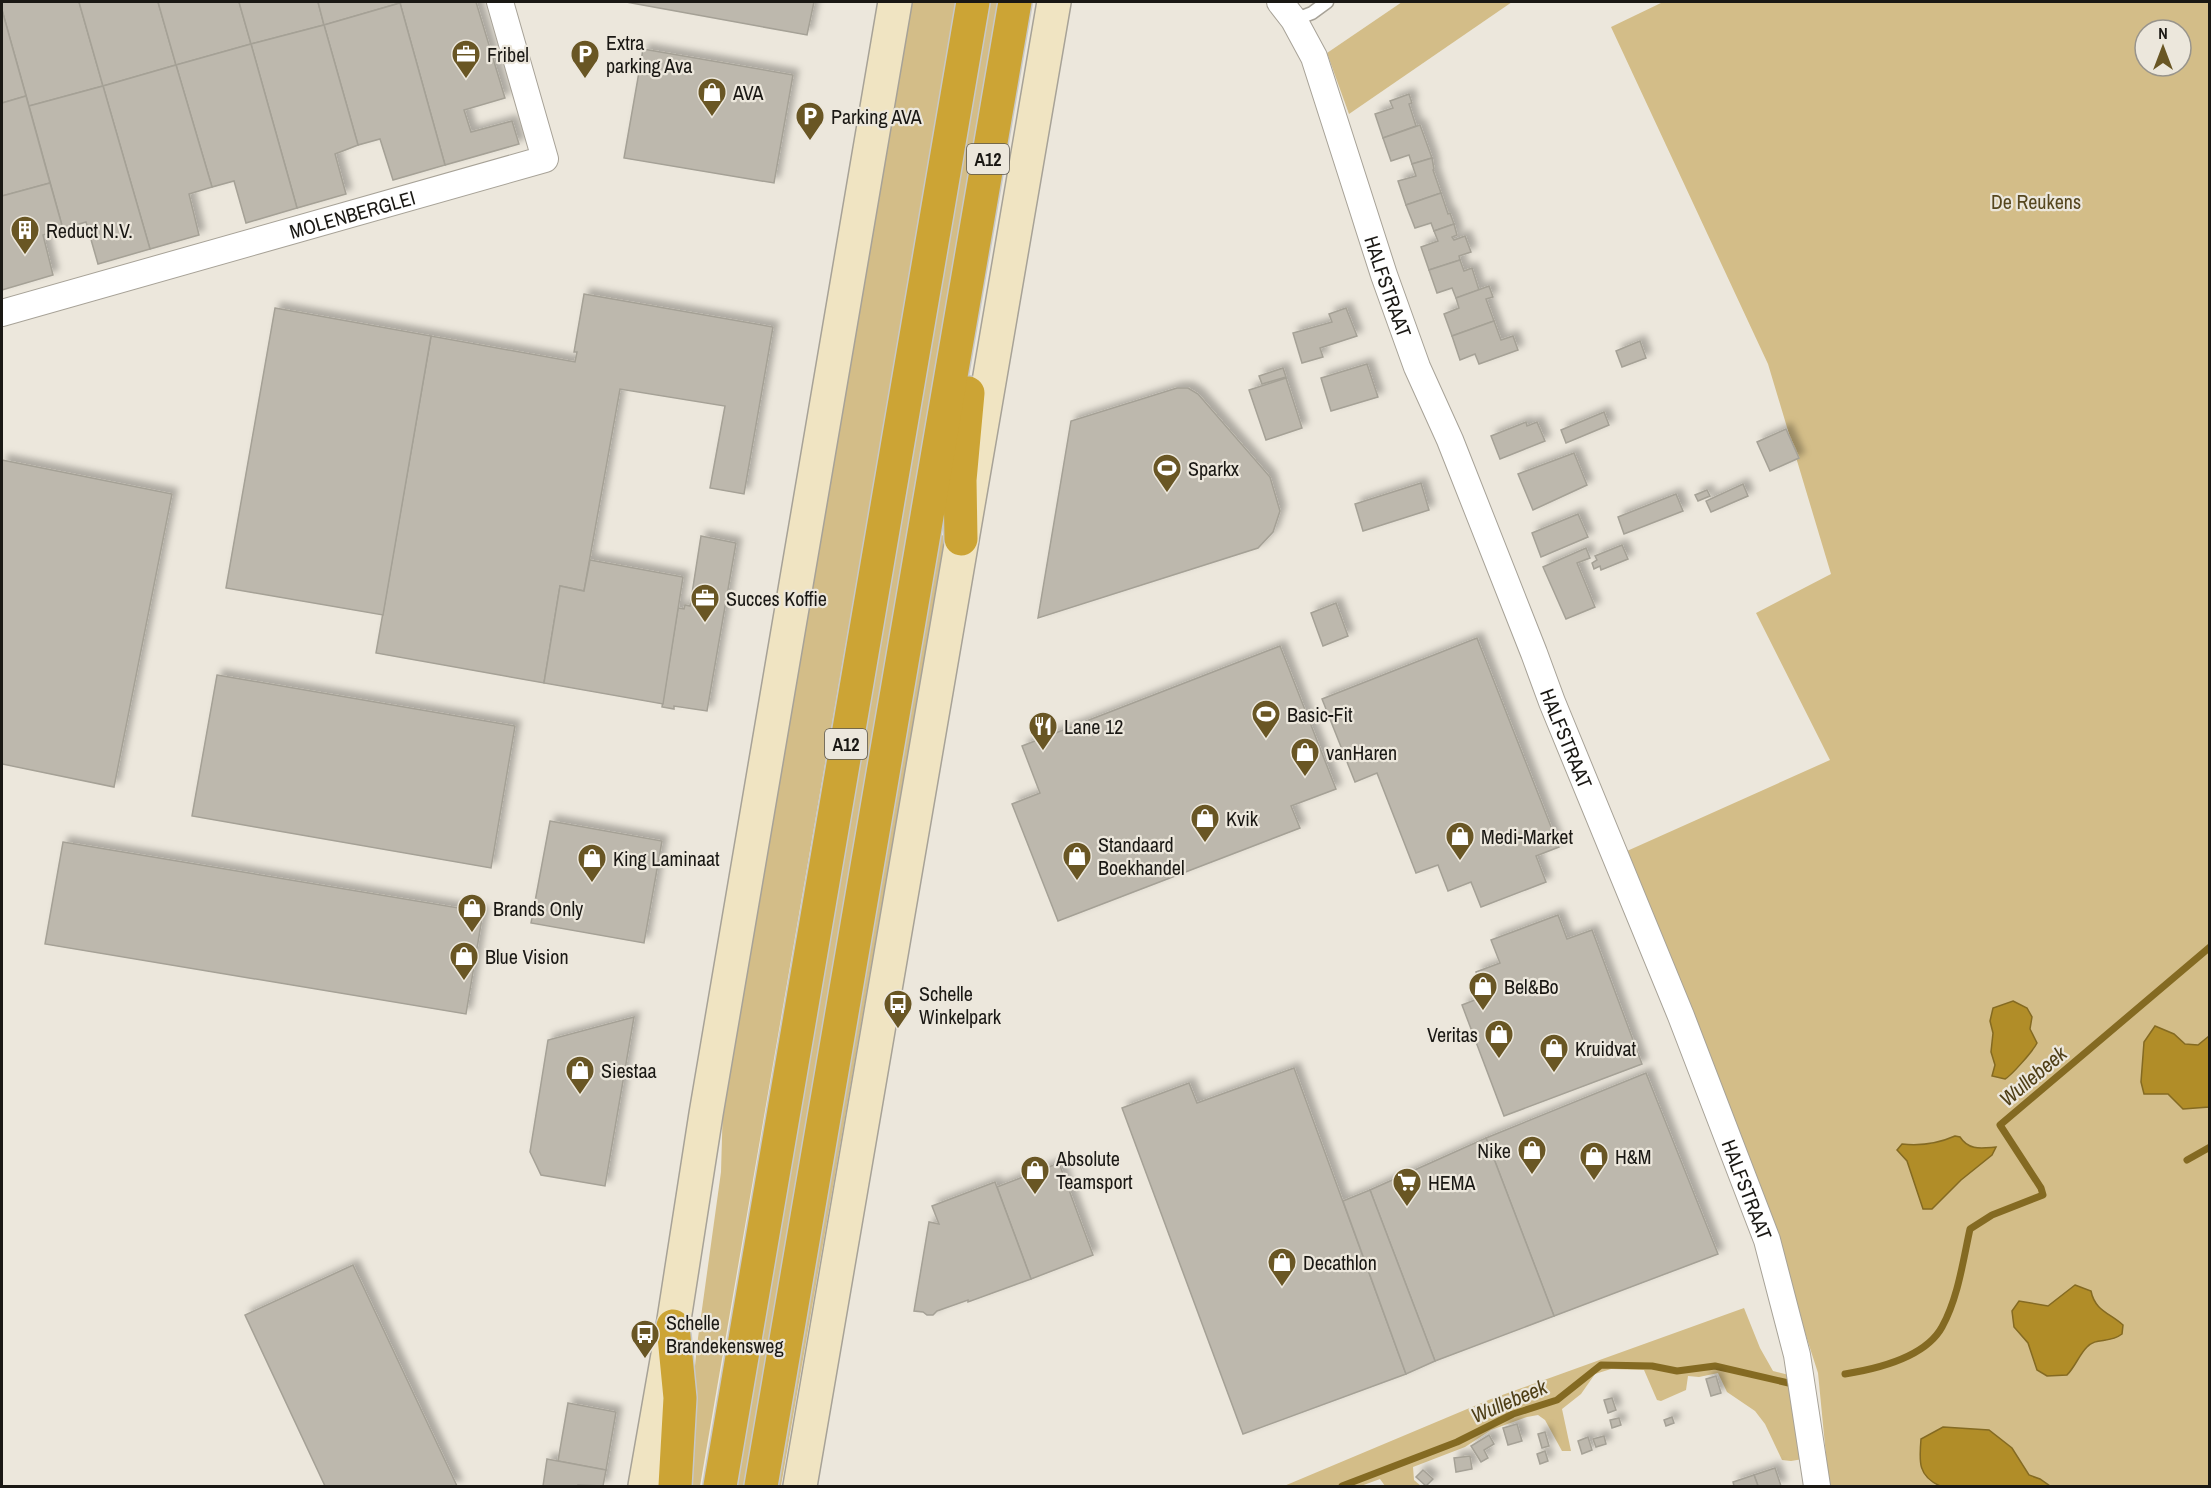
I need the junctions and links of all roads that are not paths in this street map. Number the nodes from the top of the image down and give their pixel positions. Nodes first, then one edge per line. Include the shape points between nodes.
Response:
1 (500, 2) edge
2 (896, 2) edge
3 (972, 2) edge
4 (1015, 2) edge
5 (1054, 2) edge
6 (1327, 2) edge
7 (1287, 10) edge
8 (2, 313) edge
9 (961, 317) junction
10 (961, 539) junction
11 (673, 1326) junction
12 (645, 1486) edge
13 (675, 1486) edge
14 (720, 1486) edge
15 (761, 1486) edge
16 (800, 1486) edge
17 (1817, 1486) edge

1 - 8 street, MOLENBERGLEI via 545,159
2 - 11 main road
3 - 14 highway, A12
4 - 9 highway, A12
5 - 10 main road
6 - 7 lane via 1312,13
7 - 17 street, HALFSTRAAT via 1314,57 1417,367 1450,440 1767,1240 1797,1354
9 - 10 highway via 968,385 960,480
9 - 15 highway, A12
10 - 16 main road
11 - 12 main road
11 - 13 highway via 680,1398

